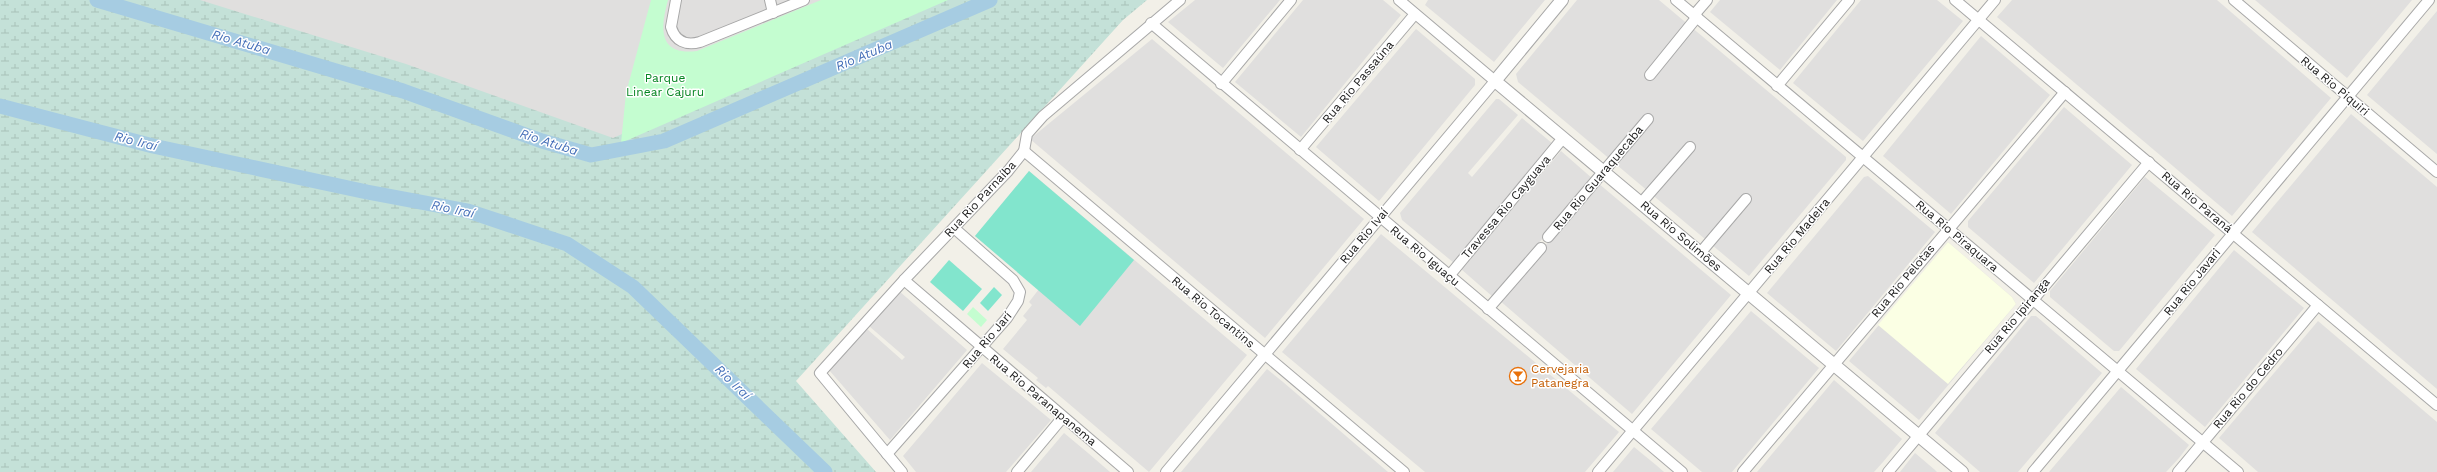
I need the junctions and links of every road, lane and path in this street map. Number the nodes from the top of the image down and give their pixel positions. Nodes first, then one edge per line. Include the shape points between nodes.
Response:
1 (676, 0) edge
2 (770, 0) edge
3 (804, 0) edge
4 (1180, 0) edge
5 (1291, 0) edge
6 (1399, 0) edge
7 (1562, 0) edge
8 (1676, 0) edge
9 (1707, 0) edge
10 (1849, 0) edge
11 (1956, 0) edge
12 (1995, 0) edge
13 (2234, 0) edge
14 (2429, 0) edge
15 (1413, 7) edge
16 (773, 13) junction
17 (1696, 16) junction
18 (1979, 20) junction
19 (1151, 23) junction
20 (1650, 76) dead end
21 (1495, 81) junction
22 (1221, 84) junction
23 (1777, 86) junction
24 (2065, 92) junction
25 (2348, 97) junction
26 (1648, 119) dead end
27 (1563, 138) junction
28 (1690, 147) dead end
29 (1300, 150) junction
30 (1024, 151) junction
31 (1863, 158) junction
32 (2149, 162) junction
33 (1604, 171) junction
34 (2437, 172) edge
35 (1746, 199) dead end
36 (1642, 202) junction
37 (1379, 217) junction
38 (954, 228) junction
39 (1948, 229) junction
40 (2232, 233) junction
41 (1548, 237) dead end
42 (1541, 248) dead end
43 (1701, 252) junction
44 (1449, 276) junction
45 (904, 280) junction
46 (1749, 293) junction
47 (2031, 299) junction
48 (2318, 305) junction
49 (1488, 309) junction
50 (981, 348) junction
51 (1264, 355) junction
52 (1833, 365) junction
53 (2119, 371) junction
54 (2437, 405) edge
55 (1063, 417) junction
56 (1633, 430) junction
57 (1918, 436) junction
58 (2202, 442) junction
59 (887, 454) junction
60 (902, 472) edge
61 (1017, 472) edge
62 (1128, 472) edge
63 (1166, 472) edge
64 (1404, 472) edge
65 (1598, 472) edge
66 (1682, 472) edge
67 (1743, 472) edge
68 (1888, 472) edge
69 (1962, 472) edge
70 (2033, 472) edge
71 (2178, 472) edge
72 (2238, 472) edge

1 - 16 street via 671,27 678,40 695,43
2 - 16 street
3 - 16 street
4 - 19 street, Rua Rio Parnaíba
5 - 22 street
6 - 15 street, Rua Rio Solimões
7 - 21 street, Rua Rio Ivaí
8 - 17 street, Rua Rio Piraquara
9 - 17 street
10 - 23 street
11 - 18 street, Rua Rio Paraná
12 - 18 street, Rua Rio Madeira
13 - 25 street, Rua Rio Piquiri
14 - 25 street, Rua Rio Javari
15 - 21 street, Rua Rio Solimões
15 - 29 street, Rua Rio Passaúna
17 - 20 street
17 - 23 street, Rua Rio Piraquara
18 - 24 street, Rua Rio Paraná
18 - 31 street, Rua Rio Madeira
19 - 22 street, Rua Rio Iguaçu
19 - 30 street, Rua Rio Parnaíba via 1043,116 1027,134
21 - 27 street, Rua Rio Solimões
21 - 37 street, Rua Rio Ivaí
22 - 29 street, Rua Rio Iguaçu
23 - 31 street, Rua Rio Piraquara
24 - 32 street, Rua Rio Paraná
24 - 39 street, Rua Rio Pelotas
25 - 34 street, Rua Rio Piquiri
25 - 40 street, Rua Rio Javari
26 - 33 street, Rua Rio Guaraquecaba
27 - 33 street, Rua Rio Solimões
27 - 44 street, Travessa Rio Cayguava
28 - 36 street
29 - 37 street, Rua Rio Iguaçu
30 - 38 street, Rua Rio Parnaíba
30 - 51 street, Rua Rio Tocantins
31 - 39 street, Rua Rio Piraquara
31 - 46 street, Rua Rio Madeira
32 - 40 street, Rua Rio Paraná
32 - 47 street, Rua Rio Ipiranga
33 - 36 street, Rua Rio Solimões
33 - 41 street, Rua Rio Guaraquecaba
35 - 43 street
36 - 43 street, Rua Rio Solimões
37 - 44 street, Rua Rio Iguaçu
37 - 51 street, Rua Rio Ivaí
38 - 45 street, Rua Rio Parnaíba
38 - 50 street, Rua Rio Jarí via 1013,280 1020,292 1018,301 1007,318
39 - 47 street, Rua Rio Piraquara
39 - 52 street, Rua Rio Pelotas
40 - 48 street, Rua Rio Paraná
40 - 53 street, Rua Rio Javari
42 - 49 street
43 - 46 street, Rua Rio Solimões
44 - 49 street, Rua Rio Iguaçu
45 - 50 street, Rua Rio Paranapanema
45 - 59 street, Rua Rio Parnaíba via 820,373
46 - 52 street, Rua Rio Solimões
46 - 56 street, Rua Rio Madeira
47 - 53 street, Rua Rio Piraquara
47 - 57 street, Rua Rio Ipiranga
48 - 54 street, Rua Rio Paraná
48 - 58 street, Rua Rio do Cedro
49 - 56 street, Rua Rio Iguaçu
50 - 55 street, Rua Rio Paranapanema
50 - 59 street, Rua Rio Jarí
51 - 63 street, Rua Rio Ivaí
51 - 64 street, Rua Rio Tocantins
52 - 57 street, Rua Rio Solimões
52 - 67 street, Rua Rio Pelotas
53 - 58 street, Rua Rio Piraquara
53 - 70 street, Rua Rio Javari
55 - 61 street
55 - 62 street, Rua Rio Paranapanema
56 - 65 street, Rua Rio Madeira
56 - 66 street, Rua Rio Iguaçu
57 - 68 street, Rua Rio Ipiranga
57 - 69 street, Rua Rio Solimões
58 - 71 street, Rua Rio do Cedro
58 - 72 street, Rua Rio Piraquara
59 - 60 street

